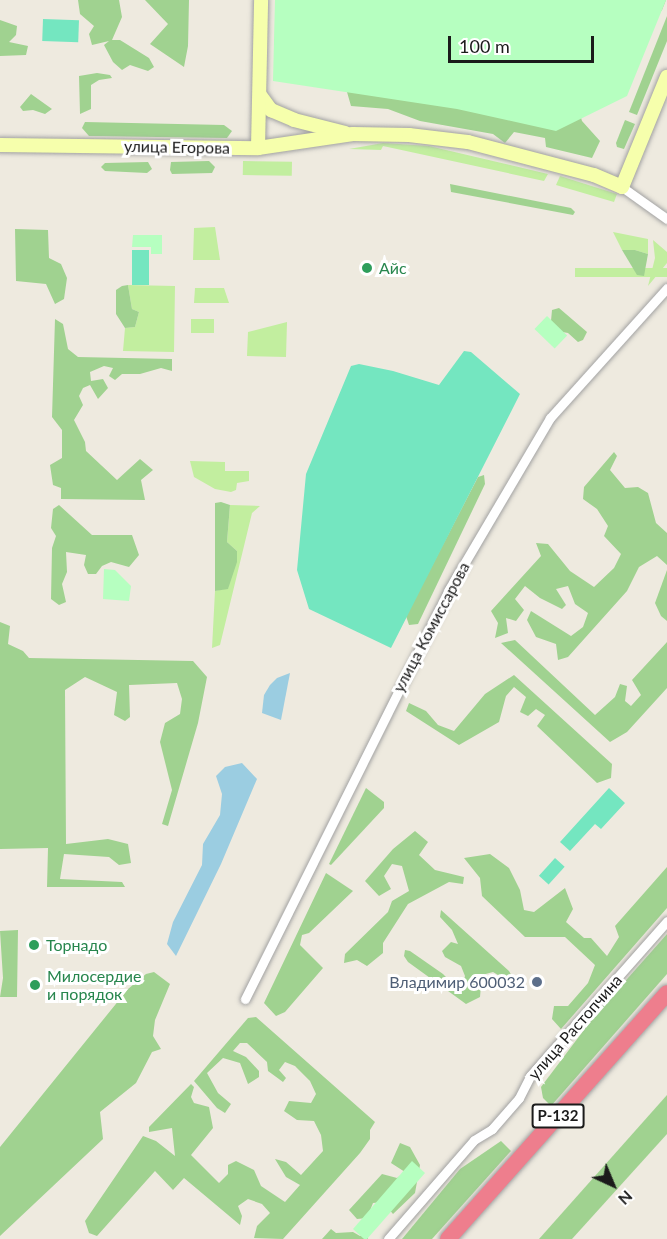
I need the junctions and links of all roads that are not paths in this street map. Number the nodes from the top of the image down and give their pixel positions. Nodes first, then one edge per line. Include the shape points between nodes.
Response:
1 (261, 0) edge
2 (667, 77) edge
3 (260, 95) junction
4 (353, 134) junction
5 (0, 145) edge
6 (258, 148) junction
7 (622, 187) junction
8 (667, 219) edge
9 (667, 288) edge
10 (667, 921) edge
11 (667, 993) edge
12 (245, 999) dead end
13 (667, 1010) edge
14 (388, 1239) edge
15 (448, 1239) edge
16 (462, 1239) edge

1 - 3 main road
2 - 7 main road
3 - 4 main road, улица Егорова via 271,110 294,120
3 - 6 main road
4 - 6 main road, улица Егорова
4 - 7 main road, улица Егорова via 468,142 594,175
5 - 6 main road, улица Егорова
7 - 8 street, улица Егорова
9 - 12 street, улица Комиссарова via 550,418 454,580
10 - 14 street, улица Растопчина via 530,1076 519,1098 496,1124 474,1140
11 - 15 highway, Р-132
13 - 16 highway, Р-132

